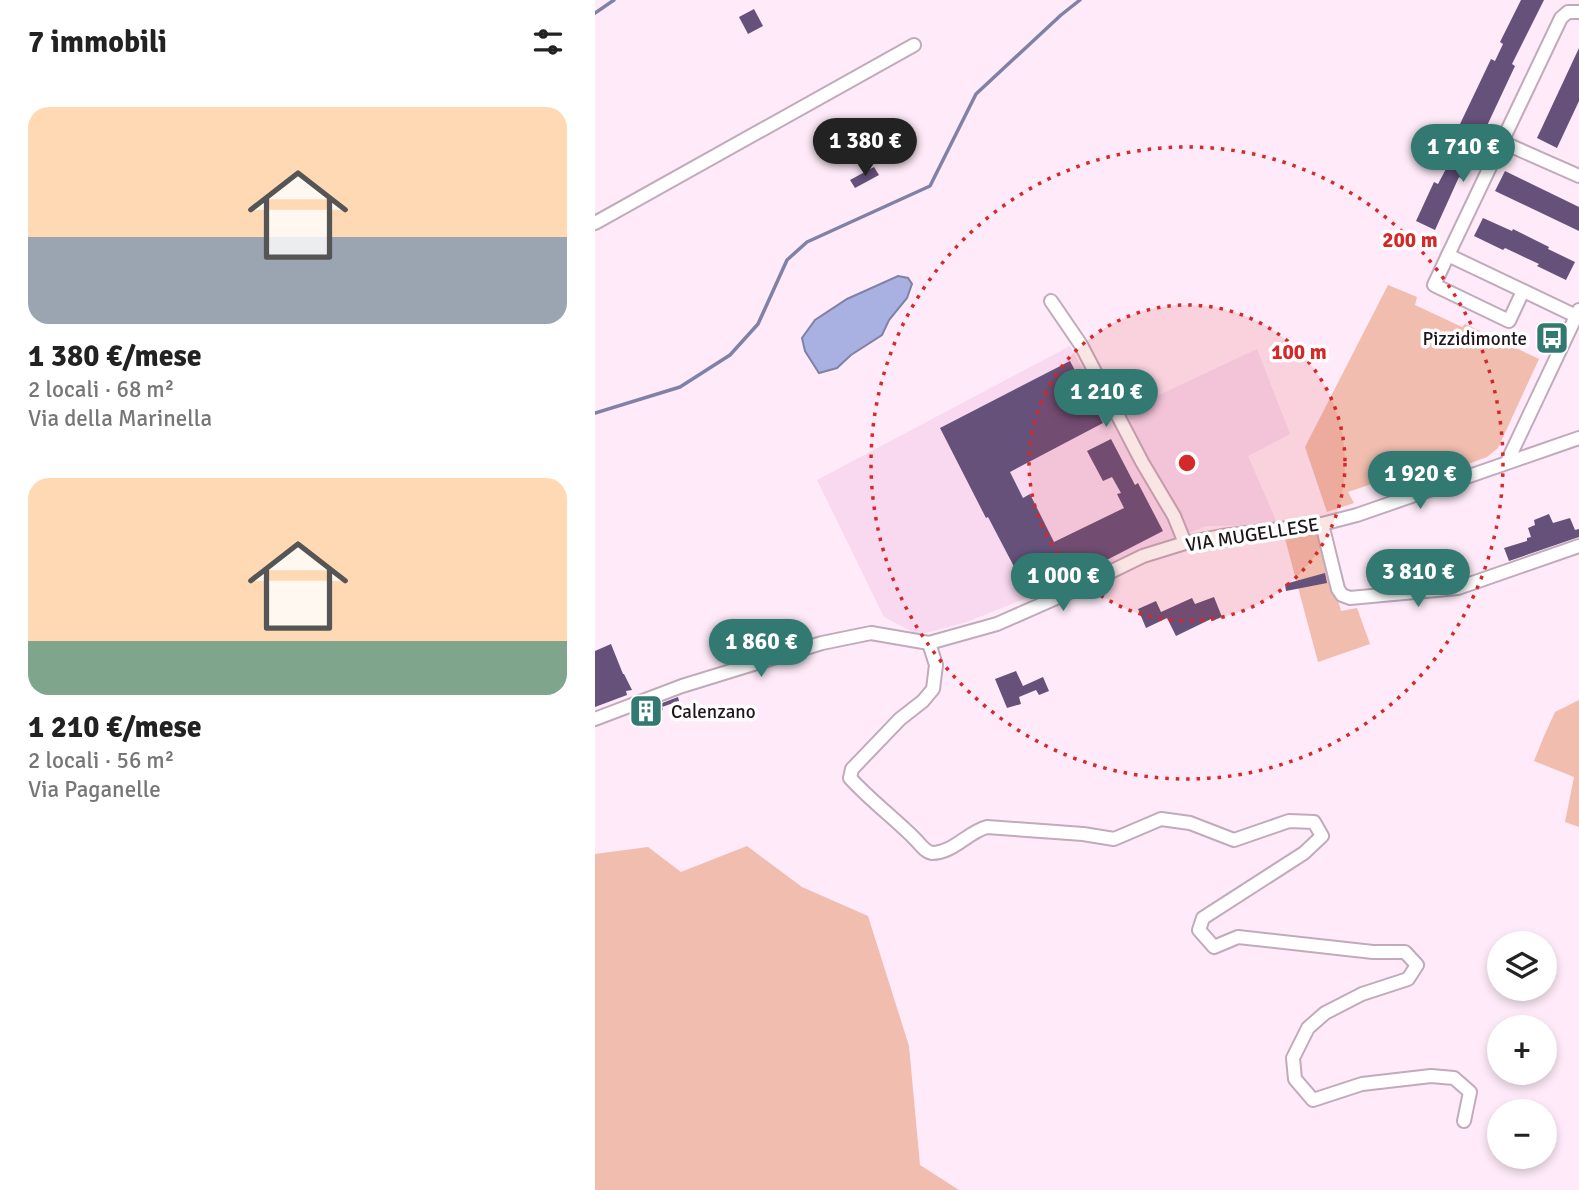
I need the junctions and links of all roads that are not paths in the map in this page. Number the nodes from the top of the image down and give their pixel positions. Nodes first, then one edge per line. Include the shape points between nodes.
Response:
1 (1579, 12) edge
2 (914, 45) dead end
3 (1502, 142) junction
4 (1579, 176) edge
5 (595, 223) edge
6 (1448, 255) junction
7 (1523, 291) junction
8 (1051, 301) dead end
9 (1577, 313) edge
10 (1579, 438) edge
11 (1507, 462) junction
12 (1322, 524) junction
13 (1185, 543) junction
14 (1579, 546) edge
15 (929, 643) junction
16 (595, 719) edge
17 (1464, 1121) dead end

1 - 3 street via 1561,18
2 - 5 street
3 - 4 street
3 - 6 street
6 - 7 street
6 - 7 street via 1434,285 1446,291 1509,321
7 - 9 street
8 - 13 street via 1080,345
9 - 11 street
10 - 11 street, VIA MUGELLESE
11 - 12 street, VIA MUGELLESE
12 - 13 street, VIA MUGELLESE
12 - 14 street via 1338,589 1350,598 1458,588
13 - 15 street, VIA MUGELLESE via 1143,556 997,624
15 - 16 street via 871,633 823,643 682,685
15 - 17 street via 936,665 933,689 852,769 850,778 925,850 933,853 952,847 987,827 1114,839 1161,819 1190,823 1234,840 1289,821 1314,822 1322,836 1304,853 1203,918 1199,930 1214,947 1238,937 1373,953 1405,952 1417,965 1408,979 1325,1013 1308,1028 1293,1058 1294,1079 1313,1100 1362,1084 1454,1078 1471,1092

